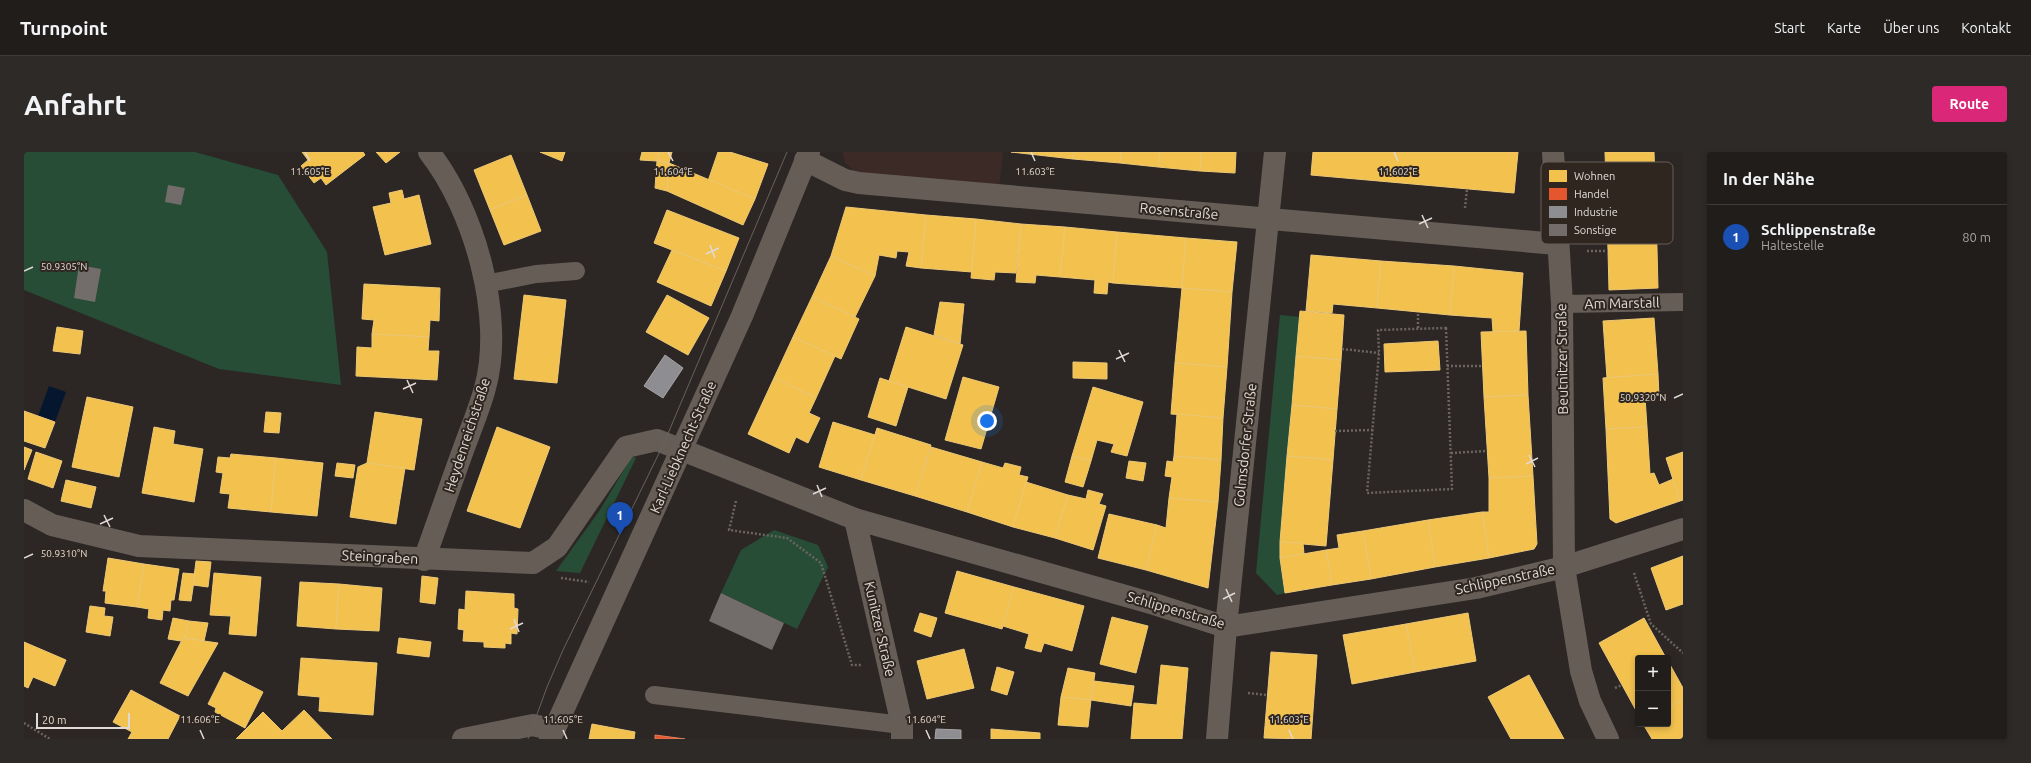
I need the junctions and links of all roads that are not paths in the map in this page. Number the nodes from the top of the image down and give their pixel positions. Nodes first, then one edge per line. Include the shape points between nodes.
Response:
1 (429, 152) edge
2 (1275, 152) edge
3 (1553, 152) edge
4 (807, 156) edge
5 (1554, 162) edge
6 (1269, 220) junction
7 (1541, 243) edge
8 (1558, 244) edge
9 (576, 271) dead end
10 (485, 284) junction
11 (1683, 302) edge
12 (1562, 304) junction
13 (681, 450) junction
14 (24, 510) edge
15 (855, 519) junction
16 (1683, 529) edge
17 (424, 560) junction
18 (1564, 567) junction
19 (1226, 627) junction
20 (654, 696) dead end
21 (902, 732) edge
22 (552, 734) edge
23 (463, 739) edge
24 (1216, 739) edge
25 (1608, 739) edge

1 - 10 street, Heydenreichstraße via 439,164 460,201 477,250
2 - 6 street, Golmsdorfer Straße
3 - 5 street, Beutnitzer Straße
4 - 6 street, Rosenstraße via 846,180 859,183
4 - 13 street, Karl-Liebknecht-Straße via 742,316
6 - 7 street, Rosenstraße
6 - 19 street, Golmsdorfer Straße
8 - 12 street, Beutnitzer Straße
9 - 10 lane via 536,274
10 - 17 street, Heydenreichstraße via 492,343 486,387
11 - 12 lane, Am Marstall
12 - 18 street, Beutnitzer Straße
13 - 15 street, Schlippenstraße
13 - 17 street, Steingraben via 657,440 626,447 556,547 533,563
13 - 22 street, Karl-Liebknecht-Straße
14 - 17 street, Steingraben via 52,524 140,546
15 - 19 street, Schlippenstraße
15 - 21 street, Kunitzer Straße
16 - 18 street, Schlippenstraße
18 - 19 street, Schlippenstraße via 1476,588
18 - 25 street, Beutnitzer Straße via 1581,671 1590,701
19 - 24 street, Golmsdorfer Straße
20 - 21 lane
22 - 23 street via 533,725

